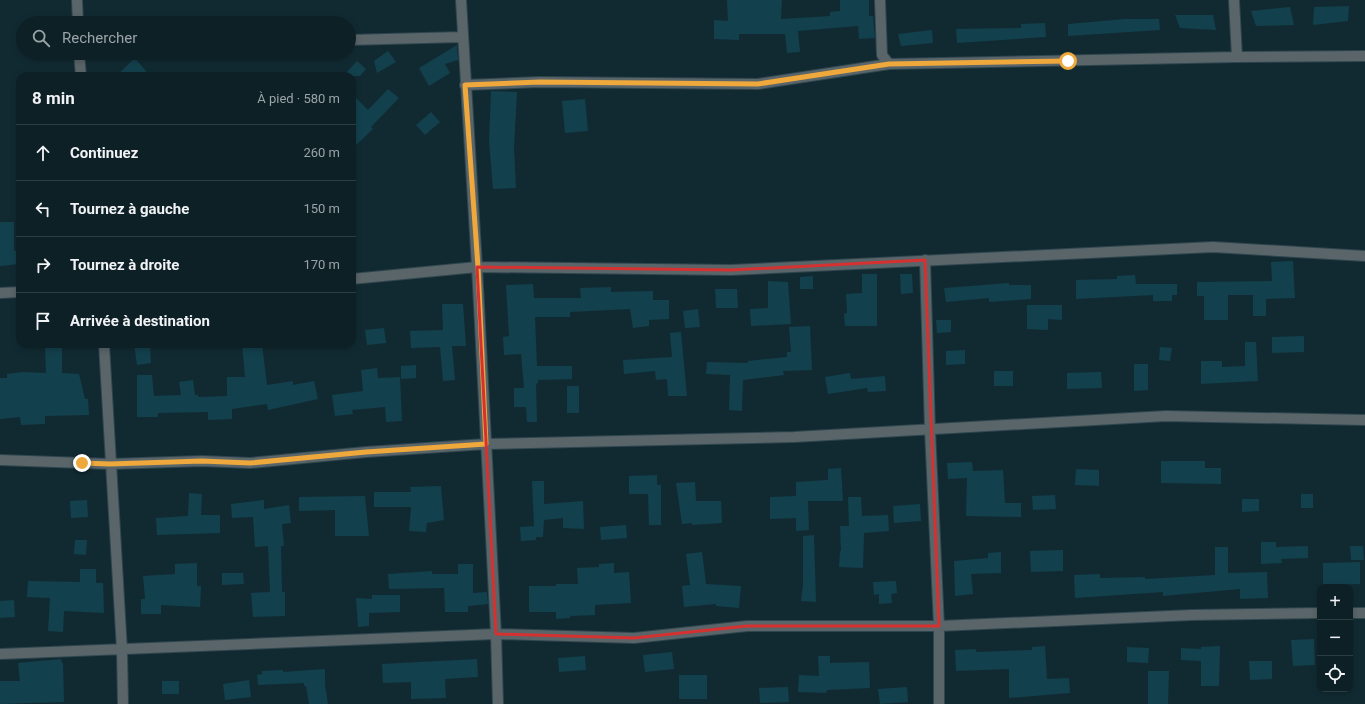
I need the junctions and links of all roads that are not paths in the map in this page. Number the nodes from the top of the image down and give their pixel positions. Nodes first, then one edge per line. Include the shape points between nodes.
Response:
1 (77, 0) edge
2 (460, 0) edge
3 (880, 0) edge
4 (1234, 0) edge
5 (78, 16) edge
6 (462, 37) junction
7 (356, 40) edge
8 (1365, 56) edge
9 (1238, 57) junction
10 (79, 60) edge
11 (889, 64) junction
12 (80, 72) edge
13 (465, 85) junction
14 (1365, 256) edge
15 (925, 260) junction
16 (478, 267) junction
17 (356, 279) edge
18 (16, 292) edge
19 (0, 294) edge
20 (104, 348) edge
21 (1365, 420) edge
22 (930, 430) junction
23 (486, 444) junction
24 (0, 460) edge
25 (110, 464) junction
26 (1317, 613) edge
27 (1353, 613) edge
28 (1365, 613) edge
29 (939, 626) junction
30 (496, 634) junction
31 (122, 650) junction
32 (0, 654) edge
33 (123, 704) edge
34 (498, 704) edge
35 (939, 704) edge

1 - 5 street
2 - 6 street
3 - 11 street via 882,55
4 - 9 street
6 - 7 street
6 - 13 street
8 - 9 street
9 - 11 street
10 - 12 street
11 - 13 street via 758,84 540,82
13 - 16 street
14 - 15 street via 1213,247
15 - 16 street via 731,270
15 - 22 street
16 - 17 street
16 - 23 street
18 - 19 street
20 - 25 street
21 - 22 street via 1166,416
22 - 23 street via 794,437
22 - 29 street
23 - 25 street via 250,463 202,461
23 - 30 street
24 - 25 street
25 - 31 street
26 - 29 street via 1192,615
27 - 28 street
29 - 30 street via 747,626 634,638
29 - 35 street
30 - 31 street
30 - 34 street
31 - 32 street
31 - 33 street

